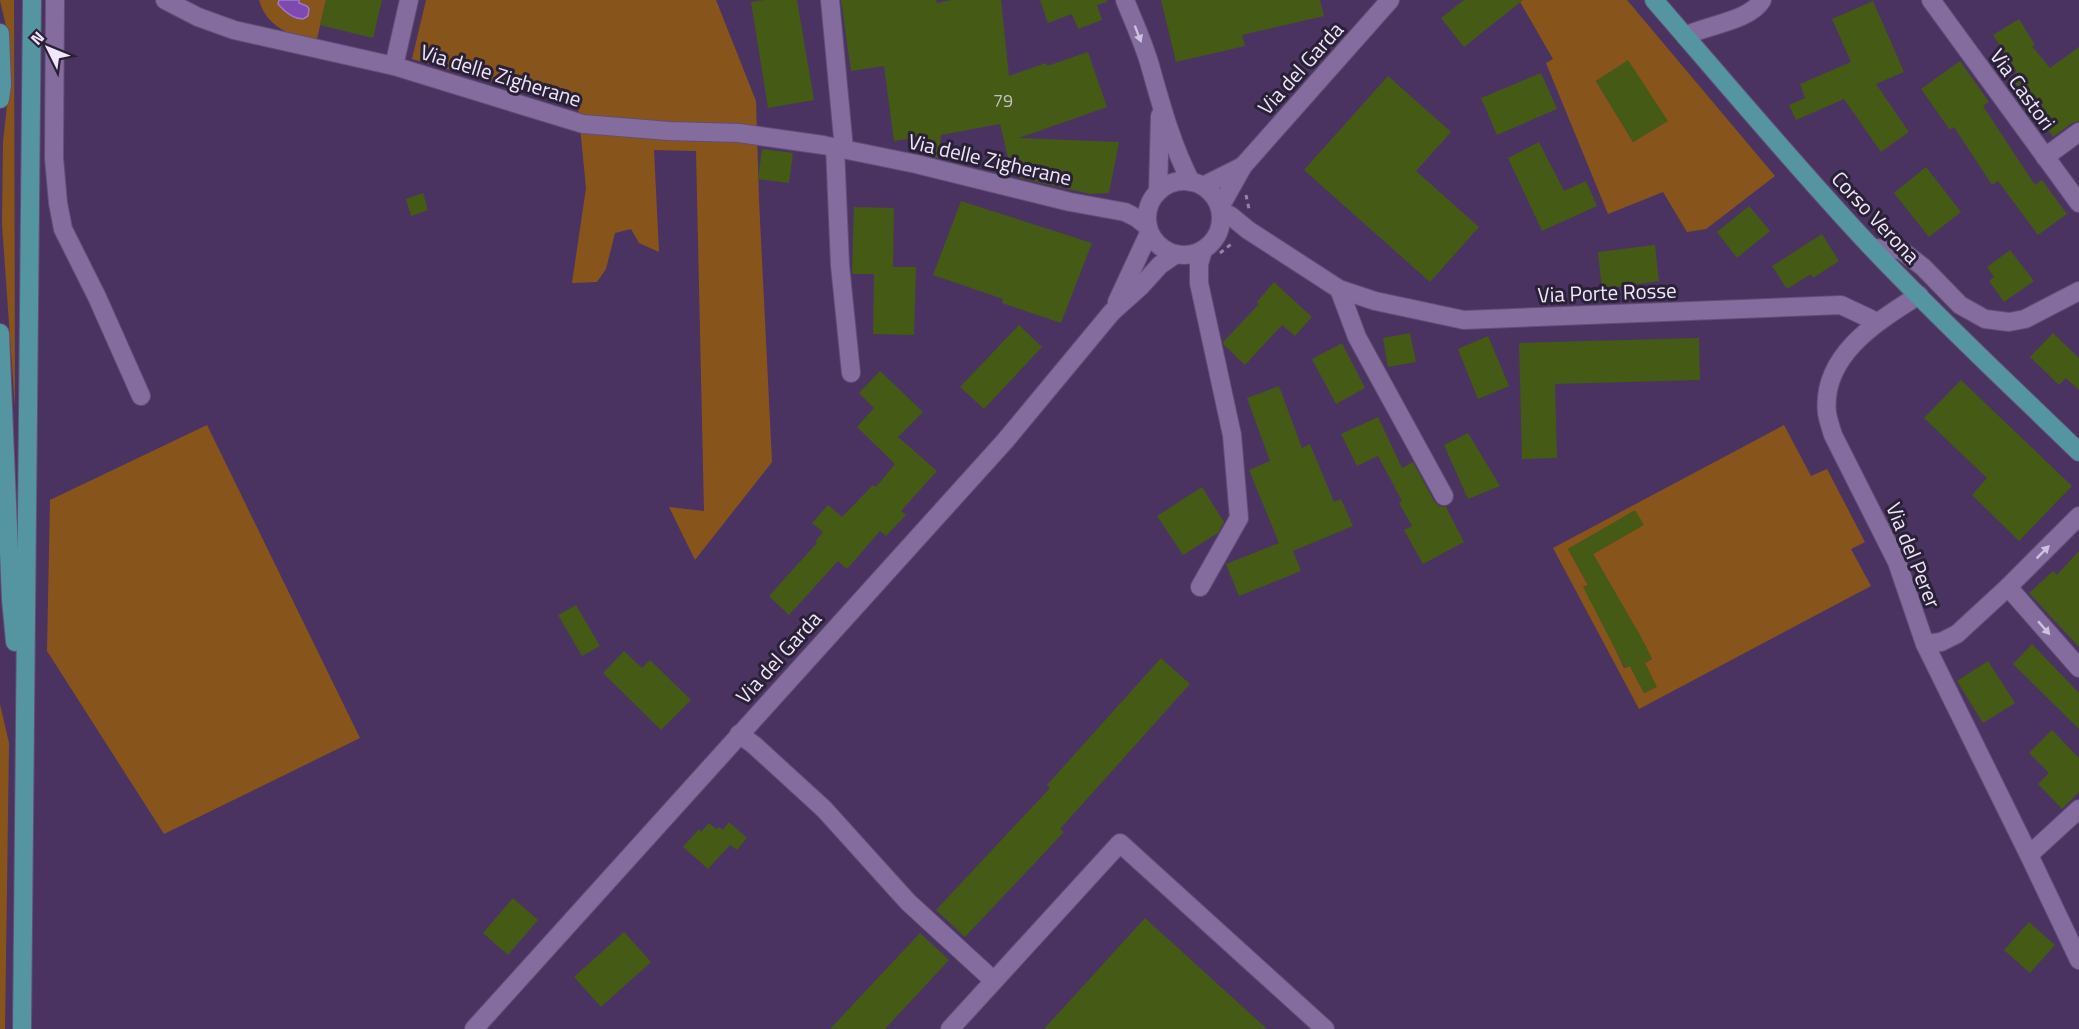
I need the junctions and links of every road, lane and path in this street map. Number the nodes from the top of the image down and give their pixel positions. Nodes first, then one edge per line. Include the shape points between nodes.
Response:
1 (33, 0) edge
2 (55, 0) edge
3 (165, 0) edge
4 (409, 0) edge
5 (830, 0) edge
6 (1125, 0) edge
7 (1390, 0) edge
8 (1654, 0) edge
9 (1762, 0) edge
10 (1931, 0) edge
11 (0, 33) edge
12 (1685, 36) junction
13 (394, 66) junction
14 (0, 99) edge
15 (1161, 108) junction
16 (2079, 132) edge
17 (839, 148) junction
18 (2045, 157) junction
19 (1243, 166) junction
20 (1197, 184) junction
21 (1154, 198) junction
22 (2079, 203) edge
23 (1220, 209) junction
24 (1125, 212) junction
25 (1149, 230) junction
26 (1248, 230) junction
27 (1218, 233) junction
28 (1873, 248) junction
29 (1203, 250) junction
30 (1178, 254) junction
31 (1199, 283) junction
32 (1339, 289) junction
33 (2079, 291) edge
34 (1919, 295) junction
35 (1113, 312) junction
36 (1877, 322) junction
37 (0, 333) edge
38 (851, 373) dead end
39 (141, 396) dead end
40 (2079, 452) edge
41 (1444, 496) dead end
42 (2079, 516) edge
43 (1200, 587) dead end
44 (2008, 587) junction
45 (1925, 644) junction
46 (2079, 668) edge
47 (739, 734) junction
48 (24, 745) junction
49 (2079, 809) edge
50 (2030, 855) junction
51 (2079, 960) edge
52 (993, 980) junction
53 (22, 1029) edge
54 (474, 1029) edge
55 (950, 1029) edge
56 (1324, 1029) edge

1 - 48 main road
2 - 39 street via 54,158 63,229
3 - 13 street, Via delle Zigherane via 198,18 234,30
4 - 13 street
5 - 17 street
6 -> 15 street via 1151,67
7 - 19 street, Via del Garda
8 - 12 main road, Corso Verona
9 - 12 street via 1745,15
10 - 18 street, Via Castori
11 - 14 main road
12 - 28 main road, Corso Verona
13 - 17 street, Via delle Zigherane via 583,124 739,133
15 - 20 street via 1182,165
15 - 21 street
16 - 18 street
17 - 24 street, Via delle Zigherane
17 - 38 street via 840,265
18 - 22 street, Via Castori
19 - 20 street, Via del Garda
19 - 23 street, Via del Garda
20 - 21 street via 1174,183
20 - 23 street via 1213,195
21 - 24 street, Via delle Zigherane
21 - 25 street via 1148,212
23 - 26 street, Via Porte Rosse
23 - 27 street
24 - 25 street, Via delle Zigherane
25 - 30 street via 1163,249
25 - 35 street, Via del Garda
26 - 27 street
26 - 32 street, Via Porte Rosse
27 - 29 street
28 - 33 street via 1901,250 1960,305 1985,319 2025,319
28 - 34 main road, Corso Verona
29 - 30 street
29 - 31 street
30 - 31 street
30 - 35 street, Via del Garda via 1161,265
31 - 43 street via 1232,435 1239,518
32 - 36 street, Via Porte Rosse via 1464,320 1841,305
32 - 41 street via 1357,336
34 - 36 street, Via del Perer
34 - 40 main road, Corso Verona
35 - 47 street, Via del Garda via 1005,441
36 - 45 street, Via del Perer via 1841,358 1827,397 1827,414 1833,435 1897,562
37 - 48 main road via 11,600
44 -> 42 street
44 - 45 street via 1957,634
44 -> 46 street
45 - 50 street, Via del Perer
47 - 52 street via 824,808 908,902
47 - 54 street, Via del Garda
48 - 53 main road
49 - 50 street
50 - 51 street, Via del Perer
52 - 55 street
52 - 56 street via 1120,843

